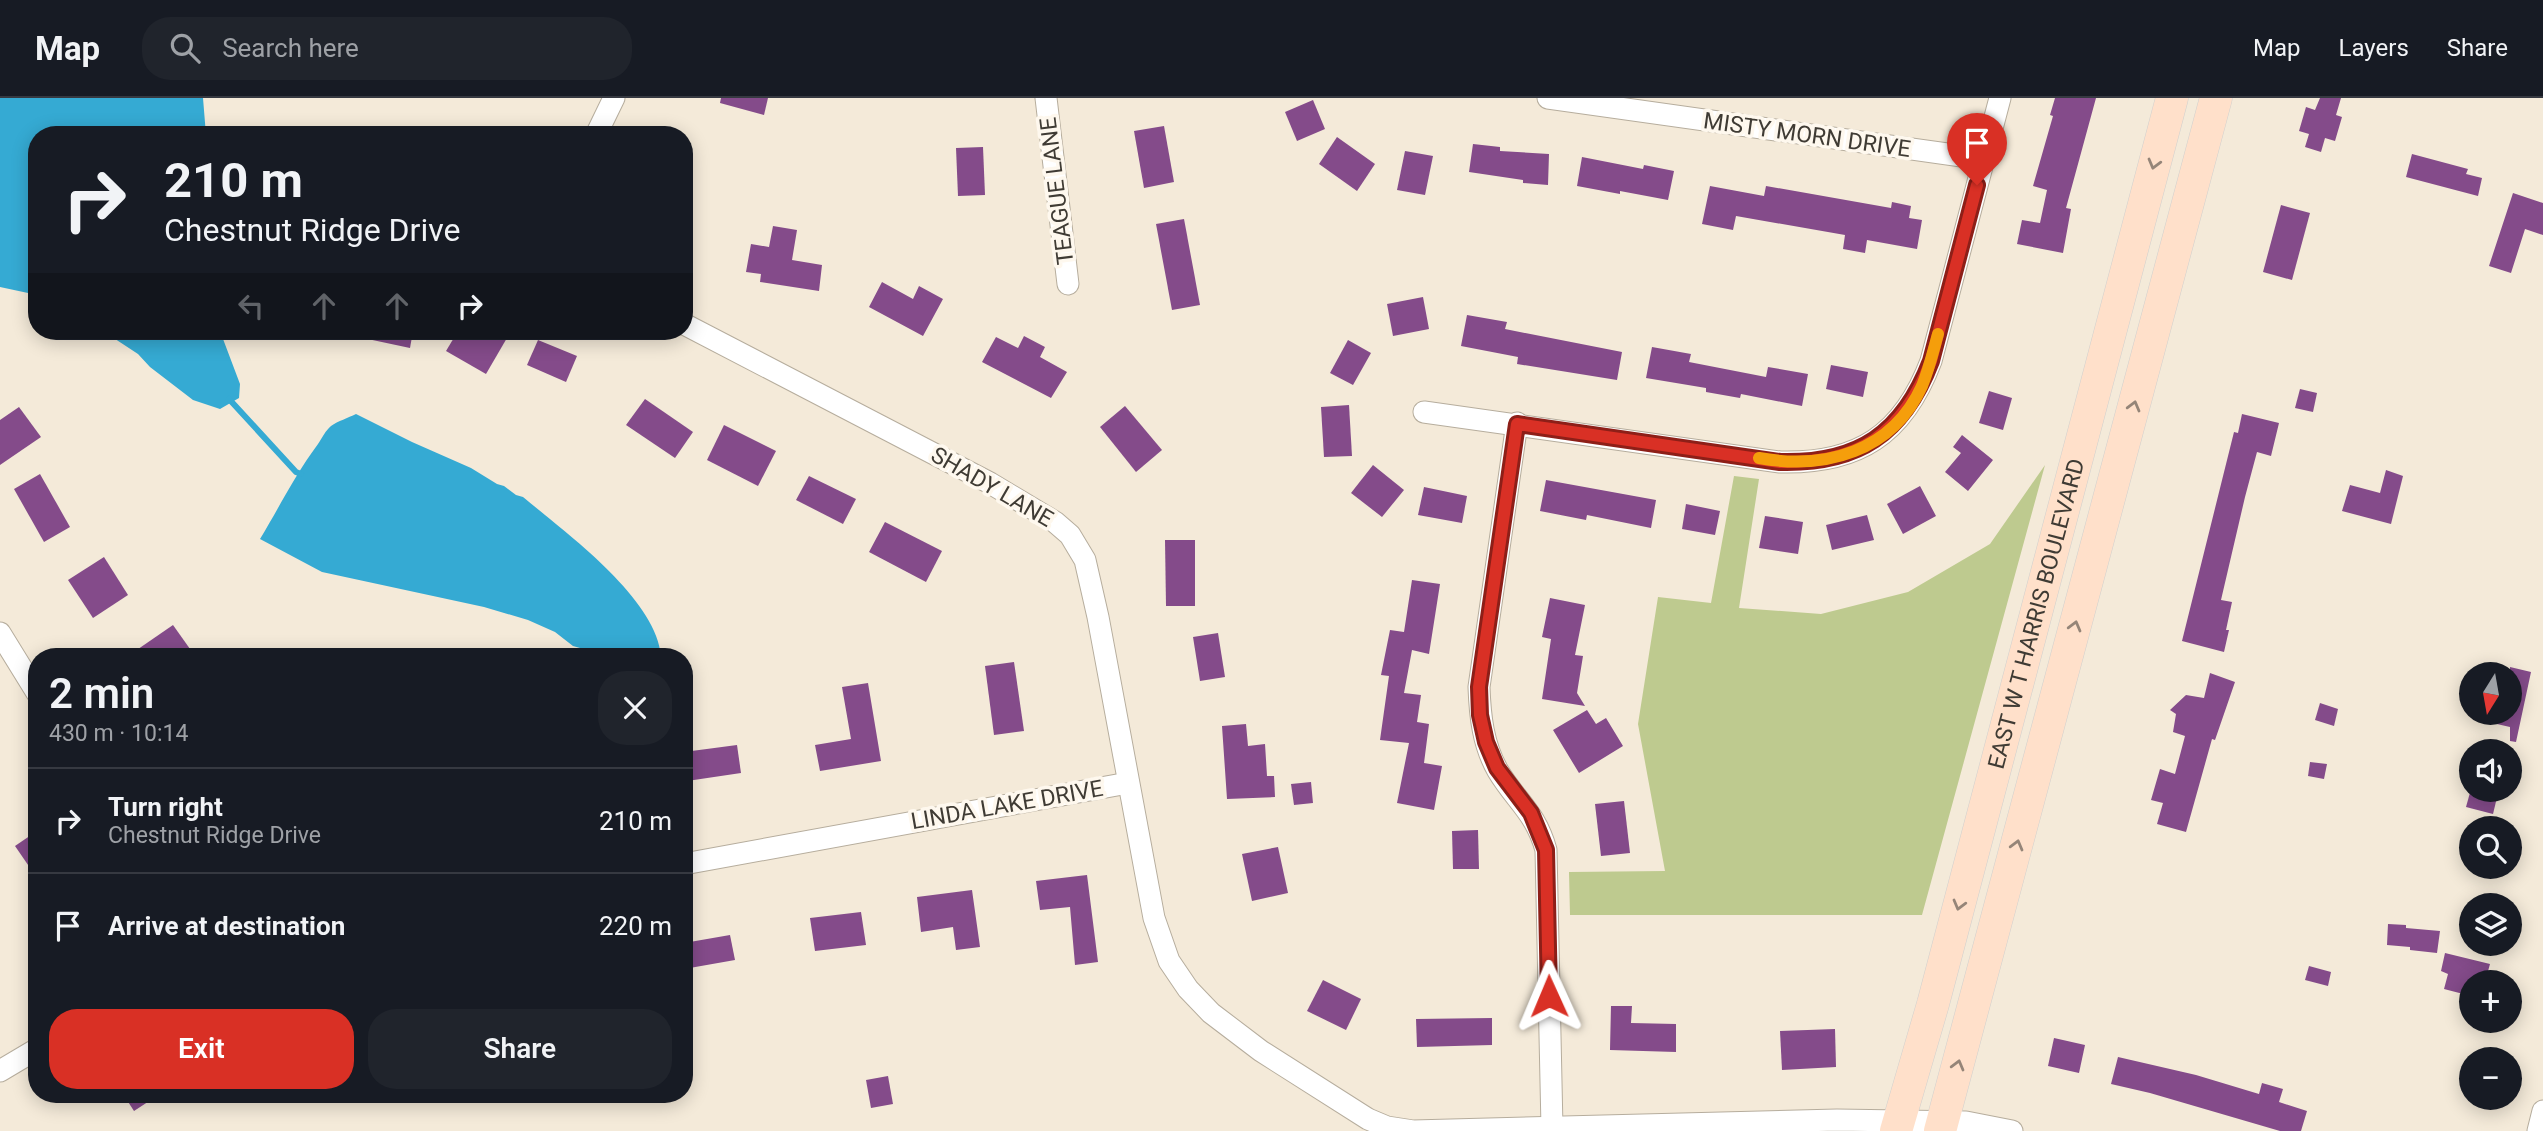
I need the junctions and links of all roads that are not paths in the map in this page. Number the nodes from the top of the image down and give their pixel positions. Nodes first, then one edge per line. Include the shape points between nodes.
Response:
1 (614, 98) edge
2 (1046, 98) edge
3 (1548, 98) edge
4 (2000, 98) edge
5 (2172, 98) edge
6 (2216, 98) edge
7 (600, 126) edge
8 (1983, 159) junction
9 (1068, 284) dead end
10 (693, 329) edge
11 (1424, 412) dead end
12 (1517, 424) junction
13 (0, 633) edge
14 (28, 679) edge
15 (1128, 783) junction
16 (693, 862) edge
17 (28, 1054) edge
18 (0, 1071) edge
19 (2543, 1111) edge
20 (1898, 1126) edge
21 (1941, 1126) edge
22 (1552, 1128) junction
23 (1387, 1129) edge
24 (2012, 1131) edge
25 (2538, 1131) edge

1 - 7 street
2 - 9 street, TEAGUE LANE
3 - 8 street, MISTY MORN DRIVE
4 - 8 street
5 -> 20 main road, EAST W T HARRIS BOULEVARD
21 -> 6 main road, EAST W T HARRIS BOULEVARD
8 - 12 street via 1931,361 1921,387 1897,422 1875,441 1822,461 1780,462
10 - 15 street, SHADY LANE via 990,483 1070,535 1084,560 1098,617
11 - 12 street
12 - 22 street via 1479,687 1480,715 1497,768 1531,813 1546,850
13 - 14 street
15 - 16 street, LINDA LAKE DRIVE
15 - 23 street, LINDA LAKE DRIVE via 1154,918 1165,952 1188,989 1261,1051
17 - 18 street
19 - 25 street
20 - 21 street, LINDA LAKE DRIVE
20 - 22 street, LINDA LAKE DRIVE via 1790,1121
21 - 24 street, LINDA LAKE DRIVE via 1990,1125
22 - 23 street, LINDA LAKE DRIVE

